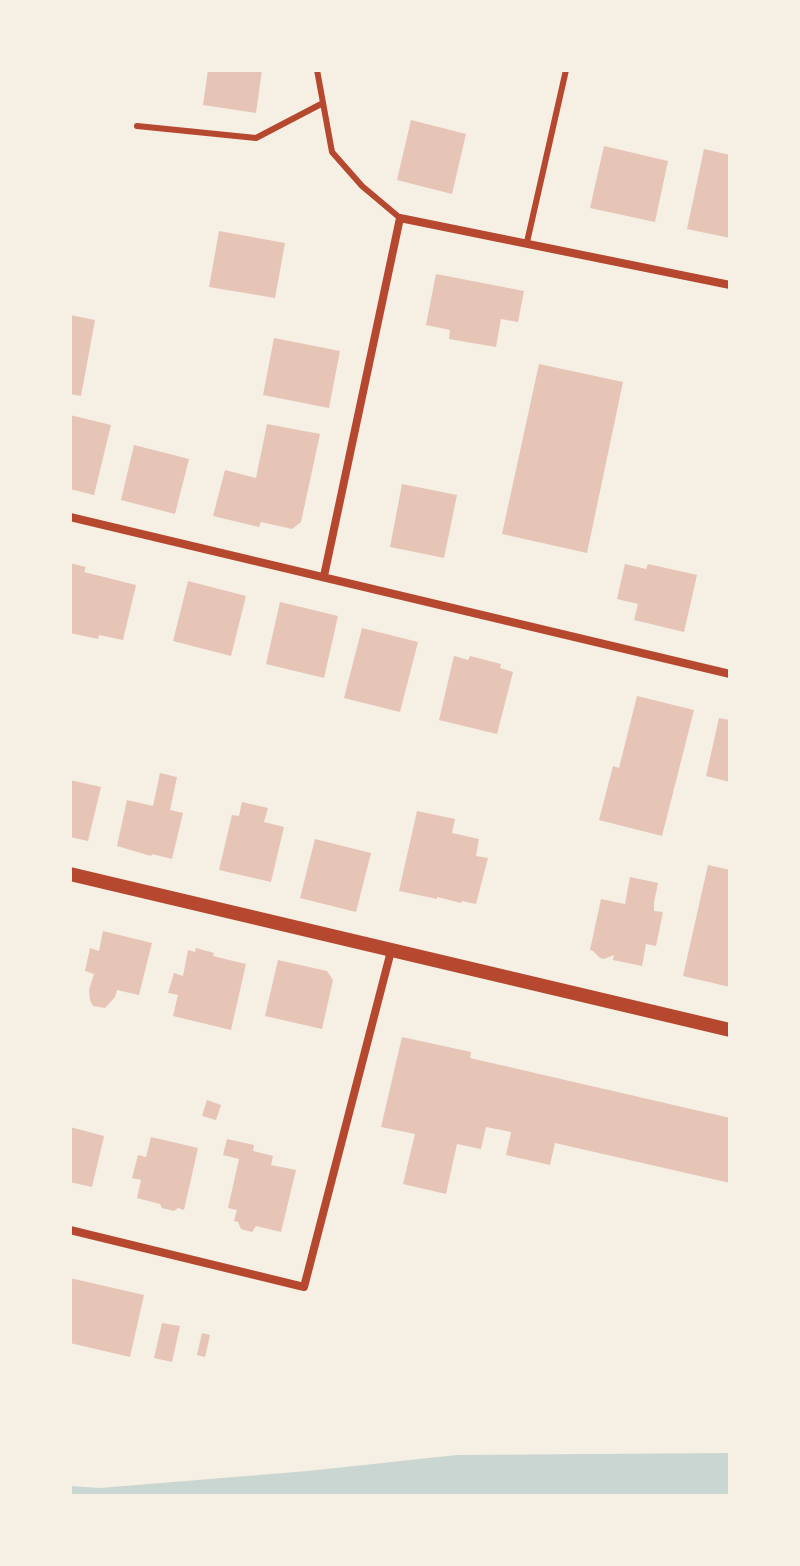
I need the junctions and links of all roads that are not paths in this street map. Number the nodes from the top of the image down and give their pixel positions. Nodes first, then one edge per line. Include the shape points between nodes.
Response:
1 (317, 70) edge
2 (566, 70) edge
3 (323, 103) junction
4 (137, 126) dead end
5 (400, 218) junction
6 (527, 242) junction
7 (730, 285) edge
8 (70, 517) edge
9 (324, 576) junction
10 (730, 674) edge
11 (70, 874) edge
12 (391, 951) junction
13 (730, 1030) edge
14 (70, 1230) edge

1 - 3 lane
2 - 6 lane
3 - 4 lane via 256,138
3 - 5 lane via 332,152
5 - 6 street
5 - 9 street
6 - 7 street
8 - 9 street
9 - 10 street
11 - 12 street
12 - 13 street
12 - 14 street via 304,1287

